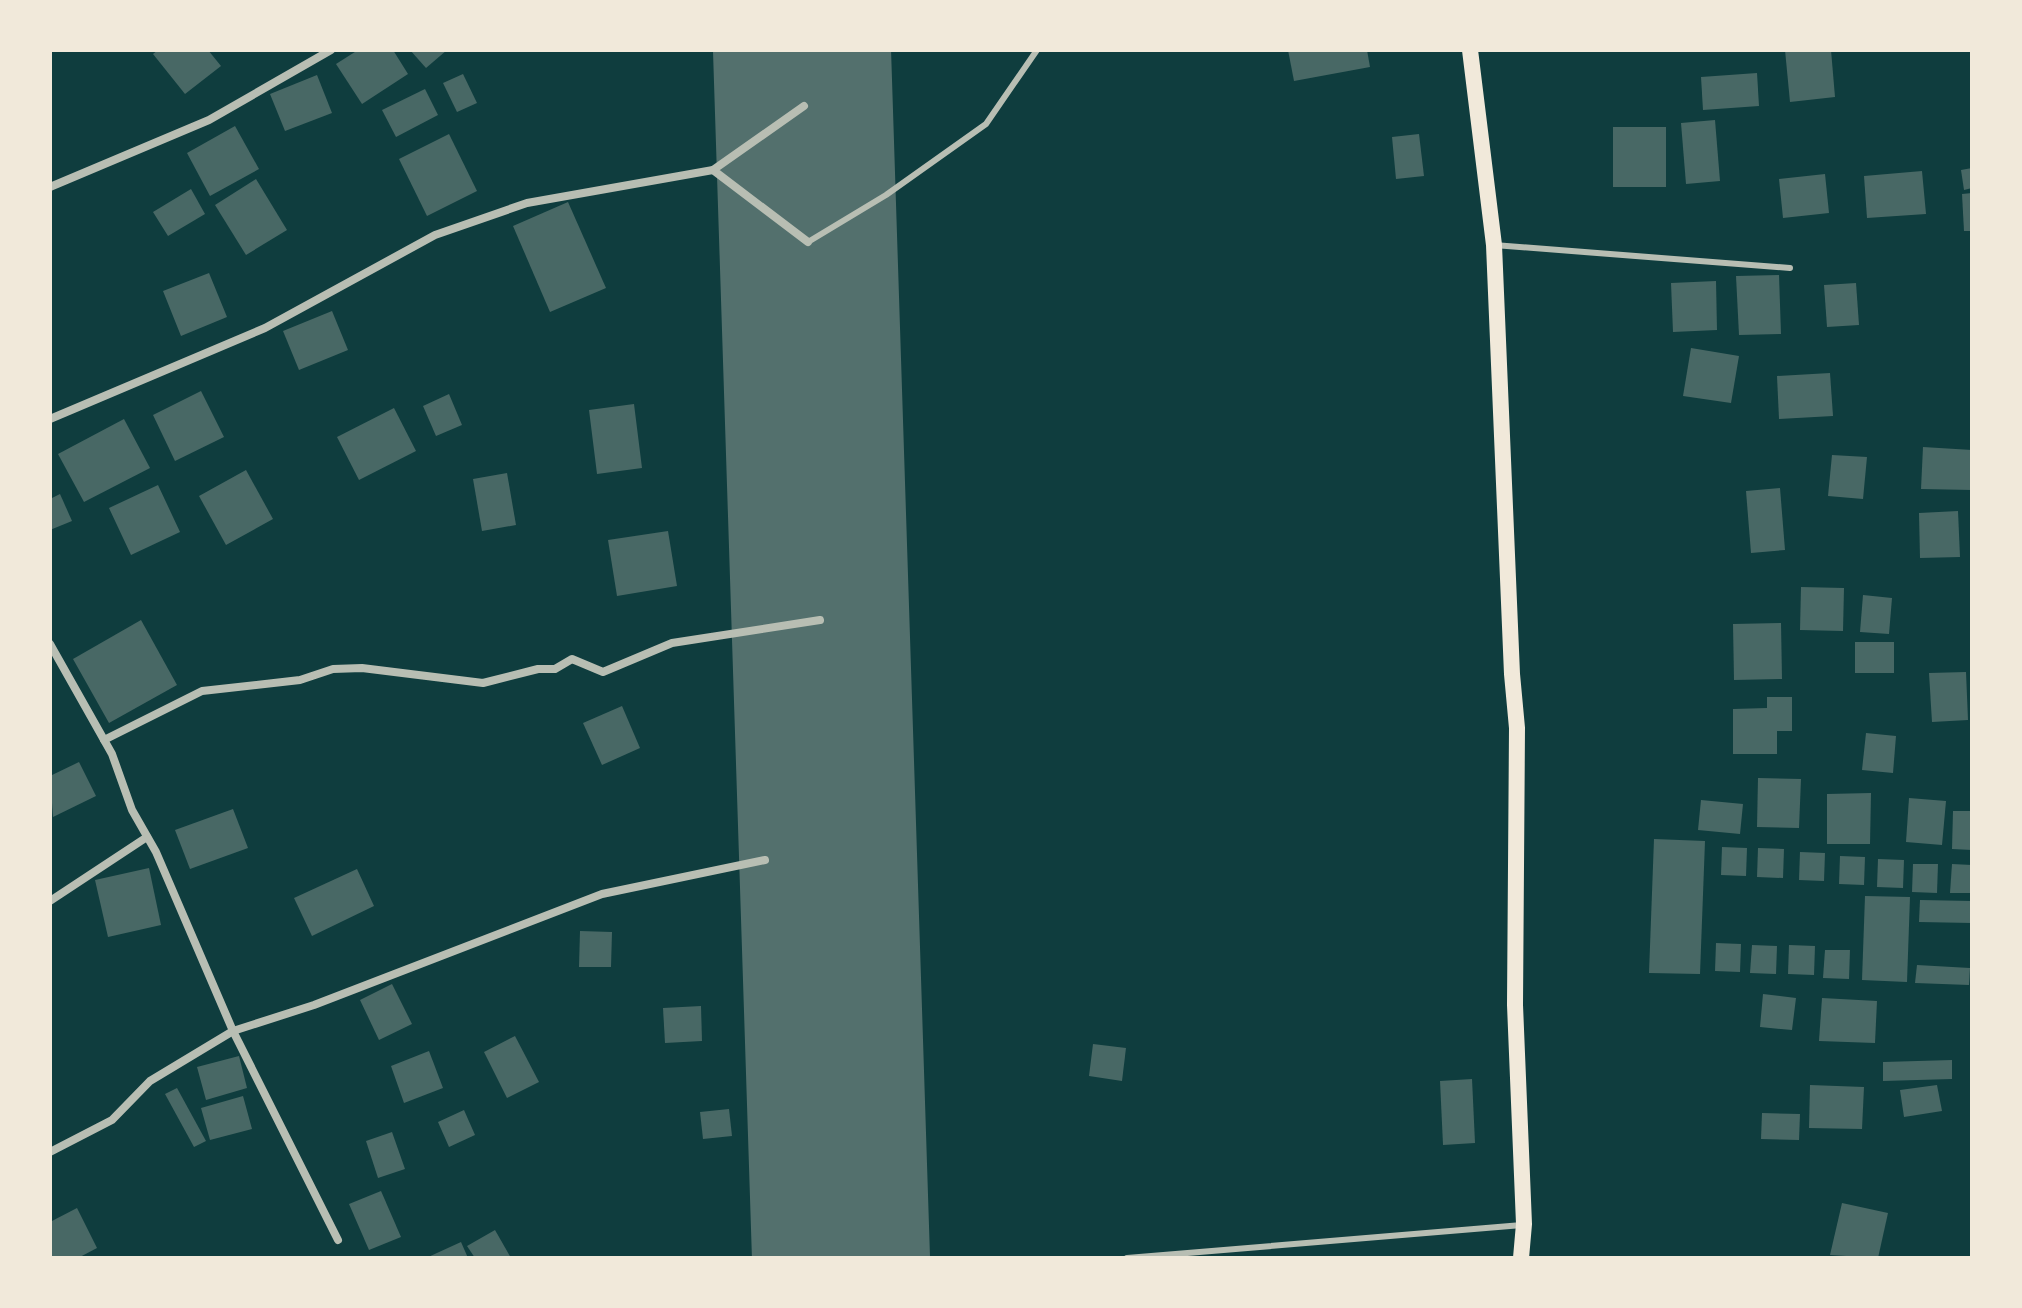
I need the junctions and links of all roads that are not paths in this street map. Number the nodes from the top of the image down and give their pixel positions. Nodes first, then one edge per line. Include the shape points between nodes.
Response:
1 (331, 50) edge
2 (1037, 50) edge
3 (1470, 50) edge
4 (804, 106) dead end
5 (713, 170) junction
6 (50, 187) edge
7 (808, 242) joint
8 (1494, 245) junction
9 (1790, 268) dead end
10 (50, 419) edge
11 (820, 620) dead end
12 (50, 644) edge
13 (104, 740) junction
14 (147, 837) junction
15 (765, 860) dead end
16 (50, 901) edge
17 (233, 1031) junction
18 (50, 1152) edge
19 (1524, 1224) junction
20 (338, 1240) dead end
21 (1127, 1258) edge
22 (1521, 1258) edge

1 - 6 street via 209,120
2 - 7 lane via 986,124
3 - 8 main road
4 - 5 street
5 - 7 street
5 - 10 street via 527,203 435,235 265,328
8 - 9 lane
8 - 19 main road via 1517,728 1515,1005
11 - 13 street via 672,643 603,672 572,659 555,669 483,683 333,669 300,680 194,693
12 - 13 street
13 - 14 street
14 - 16 street
14 - 17 street
15 - 17 street via 602,894
17 - 18 street via 150,1081 112,1120
17 - 20 street
19 - 21 lane
19 - 22 main road

